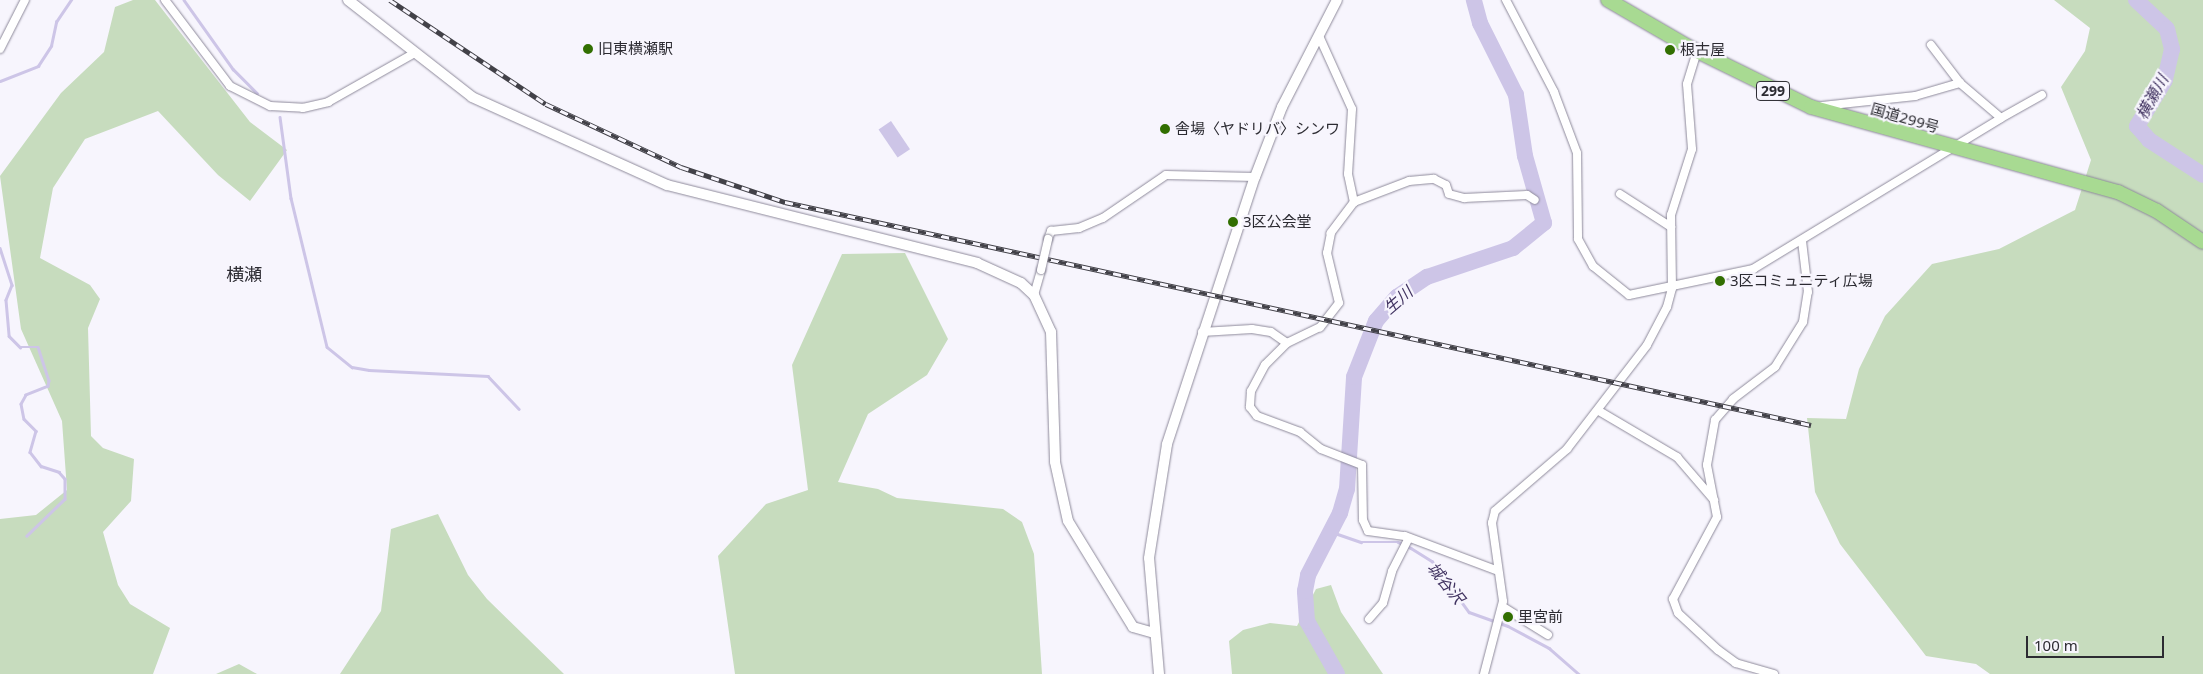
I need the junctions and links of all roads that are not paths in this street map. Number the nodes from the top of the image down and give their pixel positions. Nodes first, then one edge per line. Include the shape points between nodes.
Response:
1 (25, 0) edge
2 (166, 0) edge
3 (348, 0) edge
4 (1337, 0) edge
5 (1506, 0) edge
6 (1608, 0) edge
7 (1319, 36) junction
8 (1931, 45) dead end
9 (0, 49) edge
10 (1697, 51) junction
11 (413, 54) junction
12 (1960, 83) junction
13 (2042, 95) dead end
14 (1811, 107) junction
15 (2001, 118) junction
16 (1952, 148) junction
17 (1255, 177) junction
18 (1620, 194) dead end
19 (1535, 200) dead end
20 (1354, 202) junction
21 (1671, 227) junction
22 (1802, 241) junction
23 (2203, 242) edge
24 (1672, 288) junction
25 (1034, 295) junction
26 (1202, 332) junction
27 (1287, 344) junction
28 (1599, 411) junction
29 (1714, 500) junction
30 (1408, 539) junction
31 (1498, 571) junction
32 (1503, 607) junction
33 (1369, 619) dead end
34 (1154, 633) junction
35 (1548, 635) dead end
36 (1488, 673) edge
37 (1159, 674) edge
38 (1774, 674) edge

1 - 9 street
2 - 11 street via 230,86 270,106 303,108 328,102
3 - 11 street
4 - 7 street
5 - 24 street via 1551,85 1577,153 1580,185 1576,222 1585,253 1609,282 1629,295
6 - 10 highway, 国道299号 / 299
7 - 17 street via 1282,107
7 - 20 street via 1352,109 1348,174
8 - 12 street
10 - 14 highway, 国道299号 / 299
10 - 21 street via 1687,84 1692,149
11 - 25 street via 472,97 667,185 994,268
12 - 14 street via 1885,101
12 - 15 street
13 - 15 street
14 - 16 highway, 国道299号 / 299
15 - 16 street
16 - 22 street
16 - 23 highway, 国道299号 / 299 via 2118,192 2157,211
17 - 25 street, bridge via 1166,176 1103,218 1079,228 1051,230
17 - 26 street
18 - 21 street
19 - 20 street via 1527,195 1464,198 1449,194 1446,185 1434,179 1409,182
20 - 27 street via 1335,225 1327,245 1339,303 1320,327
21 - 24 street
22 - 24 street via 1753,269
22 - 29 street via 1808,292 1802,322 1775,367 1733,399 1715,420 1707,465
24 - 28 street via 1660,326
25 - 34 street via 1047,318 1053,347 1055,462 1060,500 1068,521 1133,627
26 - 27 street via 1252,329 1271,332
26 - 34 street via 1167,444 1150,541
27 - 30 street via 1260,372 1251,391 1250,407 1256,416 1300,432 1330,453 1357,462 1365,470 1365,527 1374,533
28 - 29 street via 1677,457
28 - 31 street via 1567,449 1495,511
29 - 38 street via 1718,511 1715,525 1674,593 1673,604 1707,642 1736,663
30 - 31 street
30 - 33 street via 1396,562 1383,603
31 - 32 street
32 - 35 street
32 - 36 street
34 - 37 street

